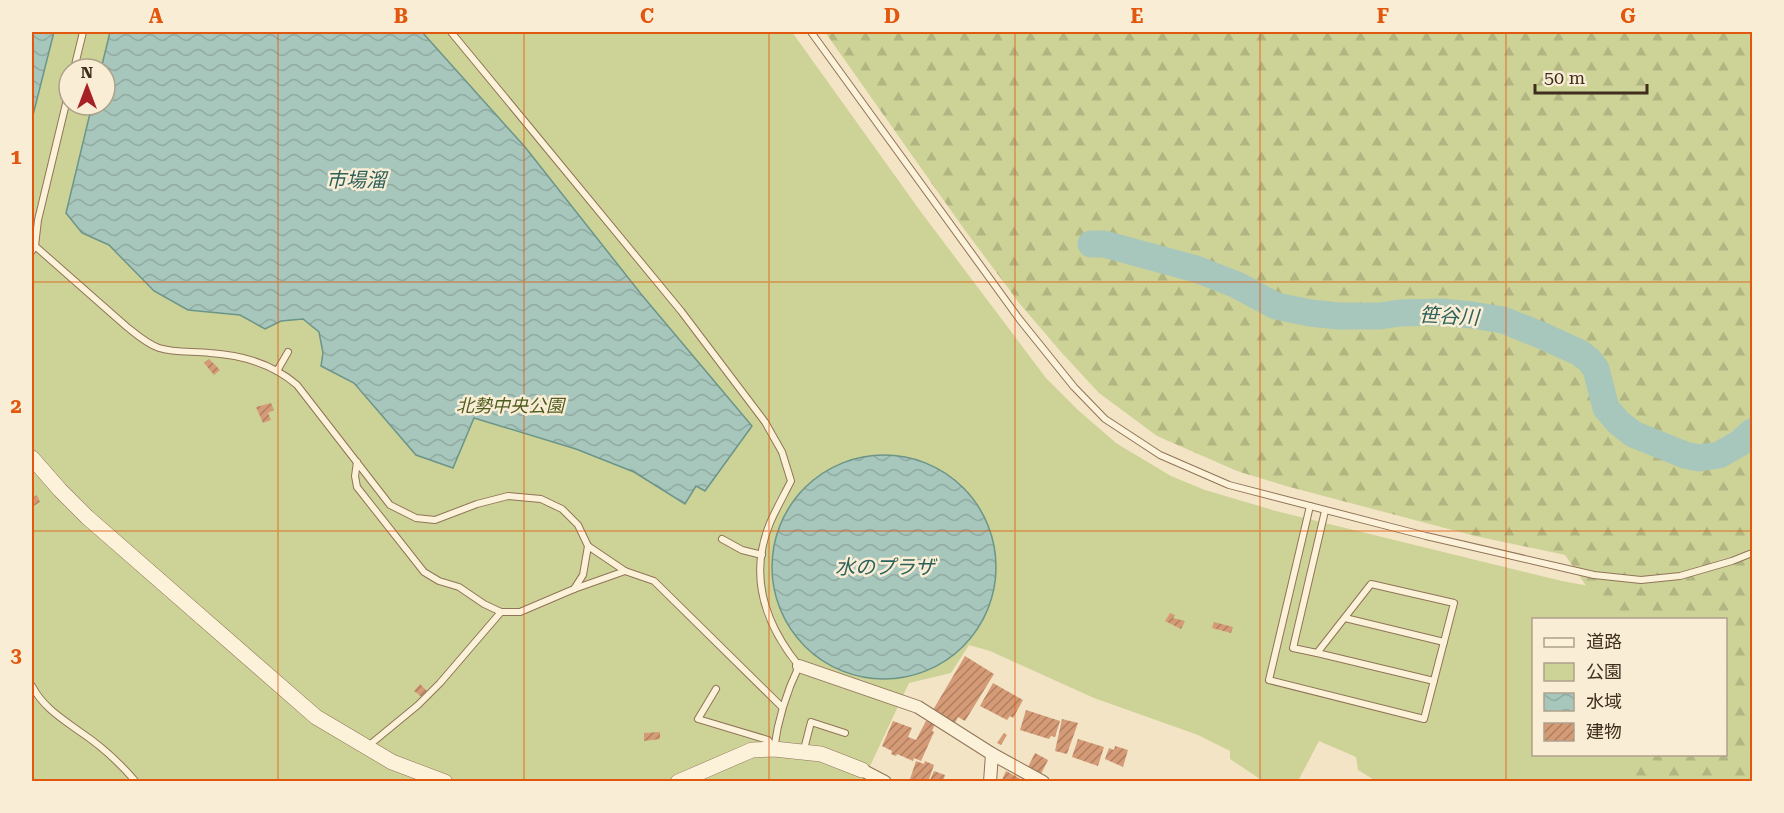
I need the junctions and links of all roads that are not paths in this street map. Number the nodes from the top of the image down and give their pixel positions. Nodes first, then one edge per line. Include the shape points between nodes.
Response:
1 (83, 32) edge
2 (451, 32) edge
3 (811, 32) edge
4 (77, 57) edge
5 (63, 117) edge
6 (33, 248) edge
7 (288, 352) dead end
8 (277, 372) junction
9 (32, 458) edge
10 (357, 462) junction
11 (1310, 506) junction
12 (1325, 511) junction
13 (722, 539) dead end
14 (588, 546) junction
15 (1752, 552) edge
16 (762, 555) junction
17 (625, 571) junction
18 (574, 589) junction
19 (501, 612) junction
20 (1345, 618) junction
21 (1444, 642) junction
22 (1317, 653) junction
23 (799, 666) junction
24 (1434, 681) junction
25 (32, 686) edge
26 (716, 689) dead end
27 (782, 707) junction
28 (845, 733) dead end
29 (366, 748) junction
30 (774, 749) junction
31 (802, 753) junction
32 (992, 754) junction
33 (875, 778) edge
34 (136, 782) edge
35 (445, 782) edge
36 (678, 782) edge
37 (990, 782) edge
38 (1043, 782) edge

1 - 4 lane
2 - 16 lane via 681,311 765,422 782,452 791,481 769,525
3 - 11 lane via 1020,320 1105,419 1160,455 1229,485
5 - 6 lane
6 - 8 lane via 127,327 157,347 238,357
7 - 8 lane
8 - 10 lane via 297,385
9 - 29 street via 87,517 273,681 316,717
10 - 14 lane via 390,505 416,519 435,520 508,496 541,499 562,508 578,525
10 - 19 lane via 357,487 424,572
11 - 12 lane
11 - 24 lane via 1269,680 1424,719
12 - 15 lane via 1594,575 1641,580 1680,576
12 - 22 lane via 1293,648
13 - 16 lane
14 - 17 lane
14 - 18 lane via 583,575
16 - 23 lane via 765,608 773,628
17 - 18 lane
17 - 27 lane via 654,581
18 - 19 lane via 520,612
19 - 29 lane via 440,683
20 - 21 lane
20 - 21 lane via 1371,584 1454,603
20 - 22 lane
21 - 24 lane
22 - 24 lane
23 - 27 lane
23 - 32 street via 918,707
25 - 34 lane via 44,705 106,752
26 - 30 lane via 698,719 768,741
27 - 30 lane
28 - 31 lane via 811,722
29 - 35 street
30 - 31 street
30 - 36 street via 752,750
31 - 33 street via 821,754
32 - 37 street
32 - 38 street

